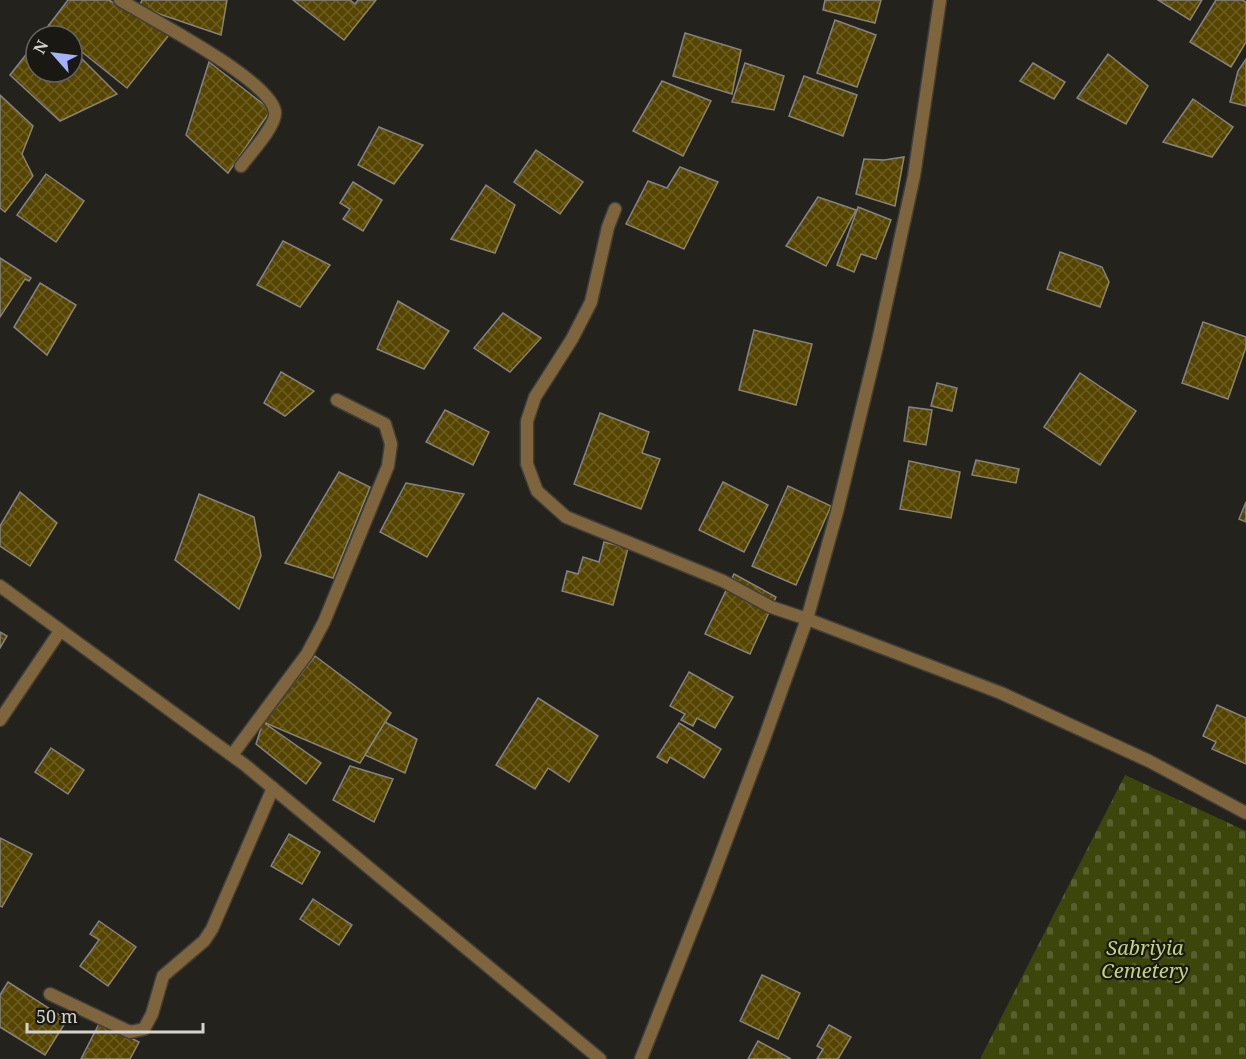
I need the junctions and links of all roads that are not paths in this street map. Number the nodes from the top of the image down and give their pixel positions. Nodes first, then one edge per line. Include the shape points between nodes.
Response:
1 (120, 0) edge
2 (940, 0) edge
3 (241, 166) dead end
4 (615, 209) dead end
5 (337, 400) dead end
6 (0, 586) edge
7 (807, 619) junction
8 (60, 631) junction
9 (0, 720) edge
10 (232, 755) junction
11 (273, 788) junction
12 (1246, 813) edge
13 (50, 994) dead end
14 (600, 1059) edge
15 (640, 1059) edge

1 - 3 street via 214,54 266,96 275,110 275,121
2 - 7 street via 911,187 877,346
4 - 7 street via 591,302 535,397 527,421 527,464 537,491 566,517 723,581 771,608
5 - 10 street via 385,424 391,444 388,466 307,654
6 - 8 street
7 - 12 street via 1001,693 1149,761
7 - 15 street via 712,879
8 - 9 street
8 - 10 street
10 - 11 street
11 - 13 street via 212,929 204,942 163,976 144,1029 130,1032
11 - 14 street

